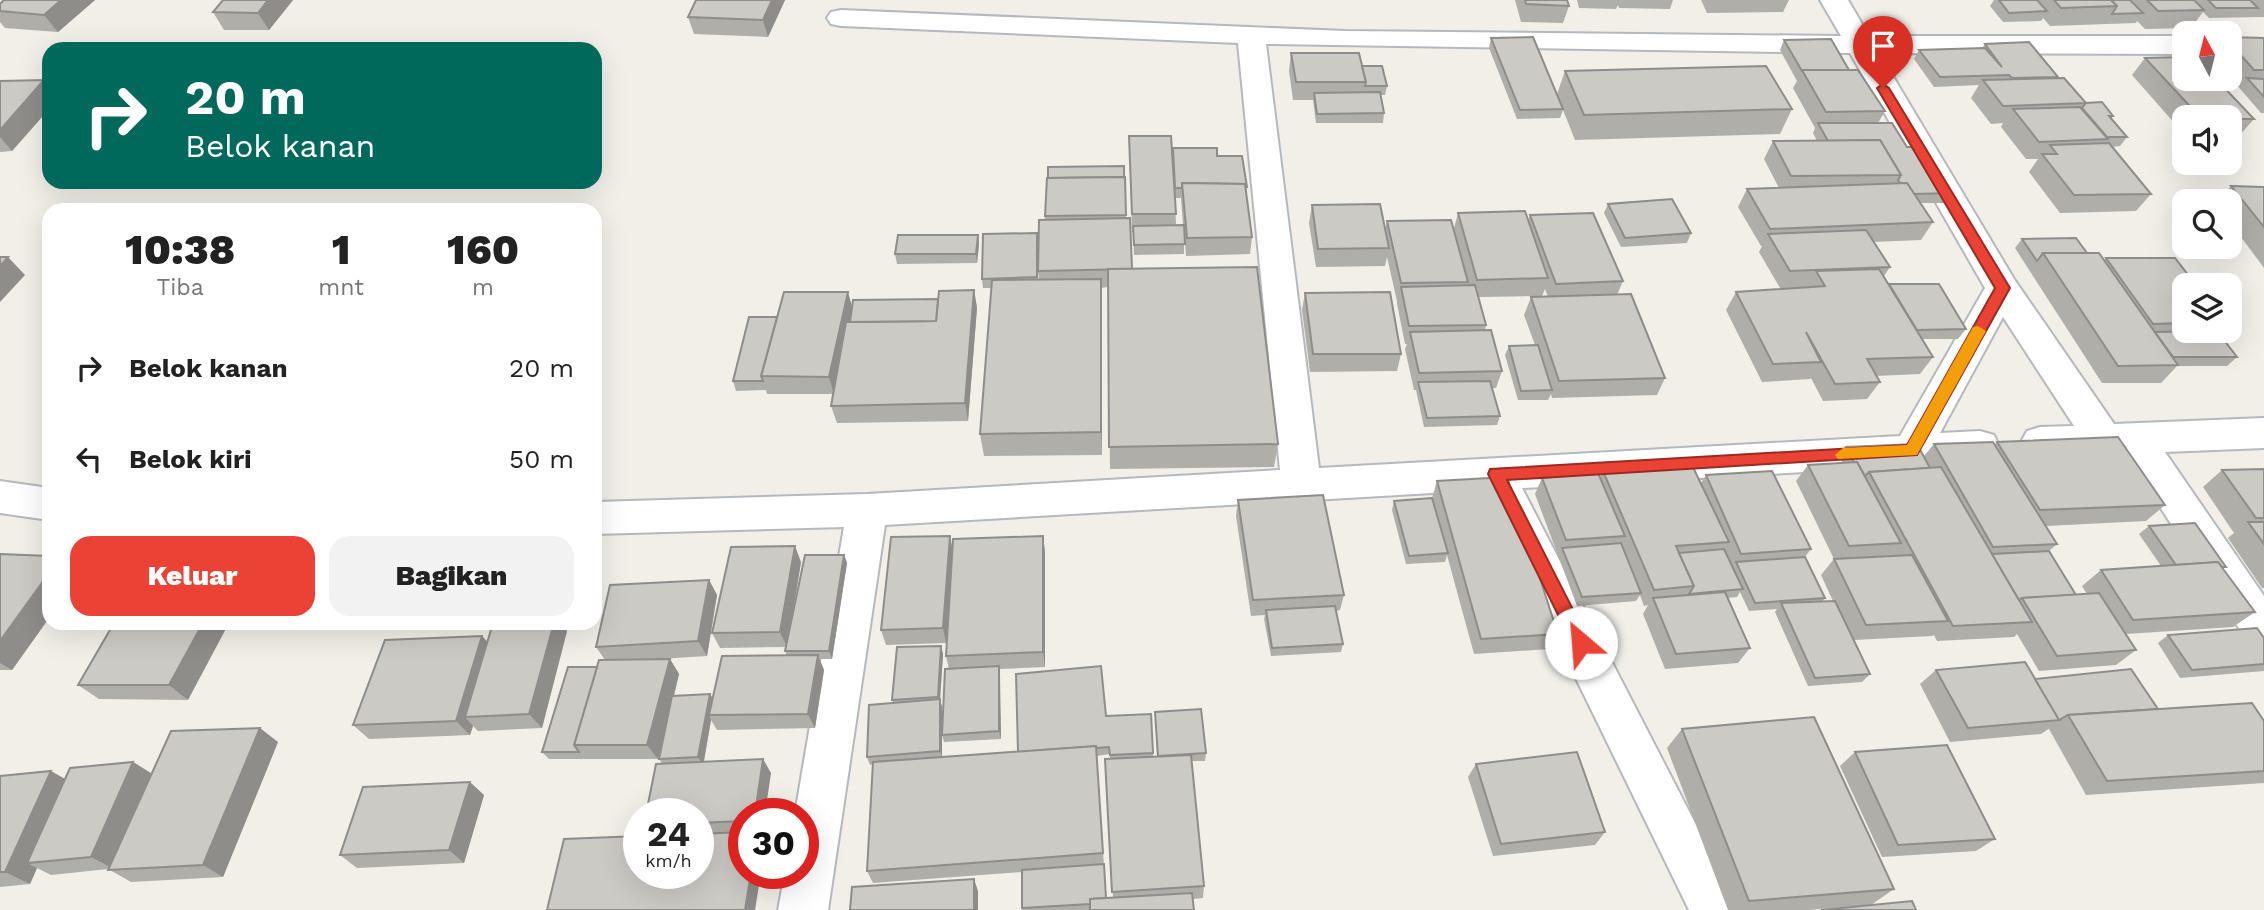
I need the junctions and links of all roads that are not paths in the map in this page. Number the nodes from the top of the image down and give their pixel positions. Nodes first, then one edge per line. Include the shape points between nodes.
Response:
1 (1834, 0) edge
2 (841, 18) dead end
3 (1251, 35) junction
4 (1856, 43) junction
5 (2172, 45) edge
6 (2003, 288) junction
7 (2264, 433) edge
8 (2118, 438) junction
9 (1912, 451) junction
10 (1496, 474) junction
11 (1301, 484) junction
12 (0, 497) edge
13 (42, 504) edge
14 (867, 510) junction
15 (602, 518) edge
16 (2264, 631) edge
17 (803, 910) edge
18 (1715, 910) edge

1 - 4 street
2 - 3 street
3 - 4 street
3 - 11 street
4 - 5 street
4 - 6 street
6 - 8 street
6 - 9 street
7 - 8 street
8 - 9 street
8 - 16 street
9 - 10 street
10 - 11 street
10 - 18 street
11 - 14 street
12 - 13 street
14 - 15 street
14 - 17 street

